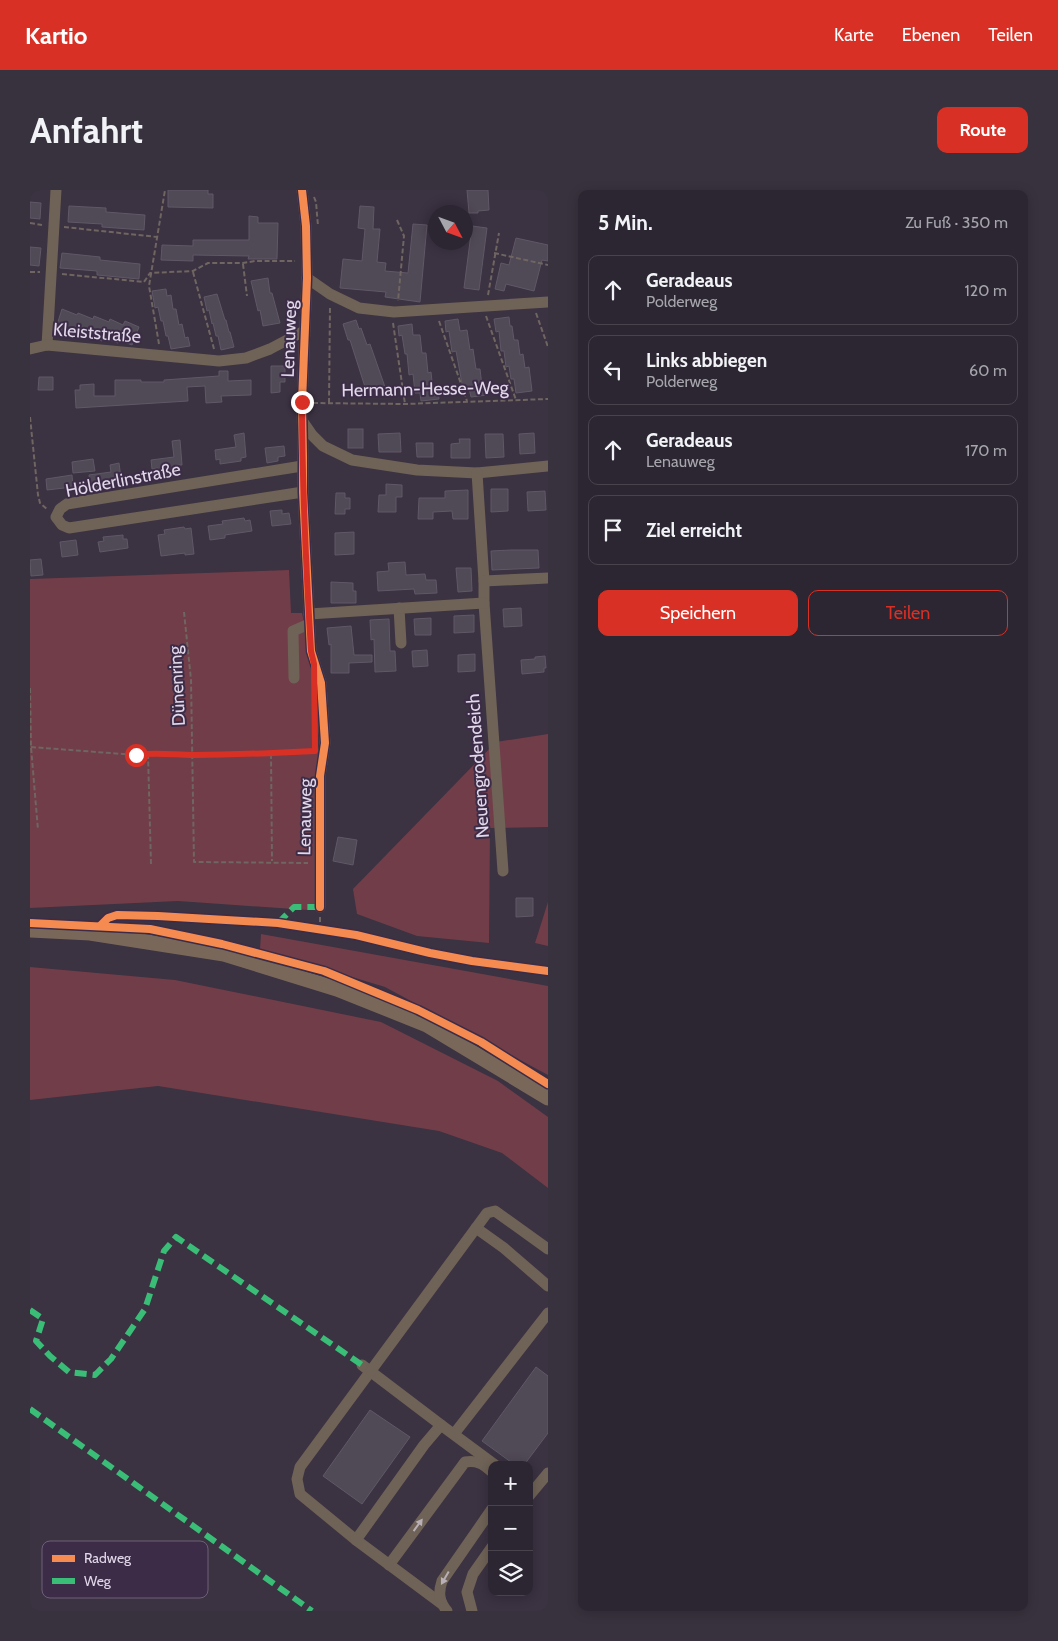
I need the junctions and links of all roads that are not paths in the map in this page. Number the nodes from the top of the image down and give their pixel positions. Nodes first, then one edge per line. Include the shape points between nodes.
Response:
1 (56, 190) edge
2 (302, 190) edge
3 (307, 278) junction
4 (548, 302) edge
5 (304, 331) junction
6 (47, 345) junction
7 (30, 349) edge
8 (302, 420) junction
9 (335, 453) junction
10 (303, 461) junction
11 (548, 466) edge
12 (476, 472) junction
13 (302, 492) junction
14 (548, 578) edge
15 (484, 581) junction
16 (484, 603) junction
17 (399, 608) junction
18 (309, 619) junction
19 (402, 643) dead end
20 (294, 678) dead end
21 (503, 871) dead end
22 (320, 907) dead end
23 (30, 930) edge
24 (548, 1098) edge
25 (476, 1228) junction
26 (548, 1250) edge
27 (548, 1286) edge
28 (548, 1313) edge
29 (366, 1368) junction
30 (441, 1425) junction
31 (454, 1434) junction
32 (490, 1461) edge
33 (488, 1468) edge
34 (545, 1476) edge
35 (533, 1480) edge
36 (533, 1491) edge
37 (488, 1515) edge
38 (356, 1540) junction
39 (489, 1551) edge
40 (389, 1564) junction
41 (445, 1608) edge
42 (472, 1611) edge

1 - 6 street
2 - 3 street, Lenauweg
3 - 4 street via 359,308 394,312
3 - 5 street, Lenauweg
5 - 6 street, Kleiststraße via 246,358 219,361
5 - 8 street, Lenauweg
6 - 7 street, Kleiststraße
8 - 9 street via 323,446
8 - 10 street, Lenauweg
9 - 10 street, Hölderlinstraße via 316,449
9 - 12 street via 352,460 417,470
10 - 13 street, Lenauweg
10 - 13 street, Hölderlinstraße via 68,504 56,517 69,528
11 - 12 street
12 - 15 street, Neuengrodendeich
13 - 18 street, Lenauweg
14 - 15 street
15 - 16 street, Neuengrodendeich
16 - 17 street
16 - 21 street, Neuengrodendeich
17 - 18 street
17 - 19 street
18 - 20 street via 293,631
18 - 22 street, Lenauweg via 311,651 321,683 325,743 320,776
23 - 24 main road via 90,933 224,954 337,989 427,1025
25 - 26 street via 487,1213 495,1211
25 - 27 street
25 - 29 street
28 - 31 street
29 - 30 street
29 - 38 street via 300,1467 297,1479 300,1494
30 - 31 street
30 - 38 street
31 - 32 street
40 -> 33 street via 465,1462 474,1461
34 - 35 street
34 - 36 street
37 -> 41 street via 442,1581 438,1592
38 - 40 street
39 - 42 street via 473,1574 467,1592
40 - 41 street

